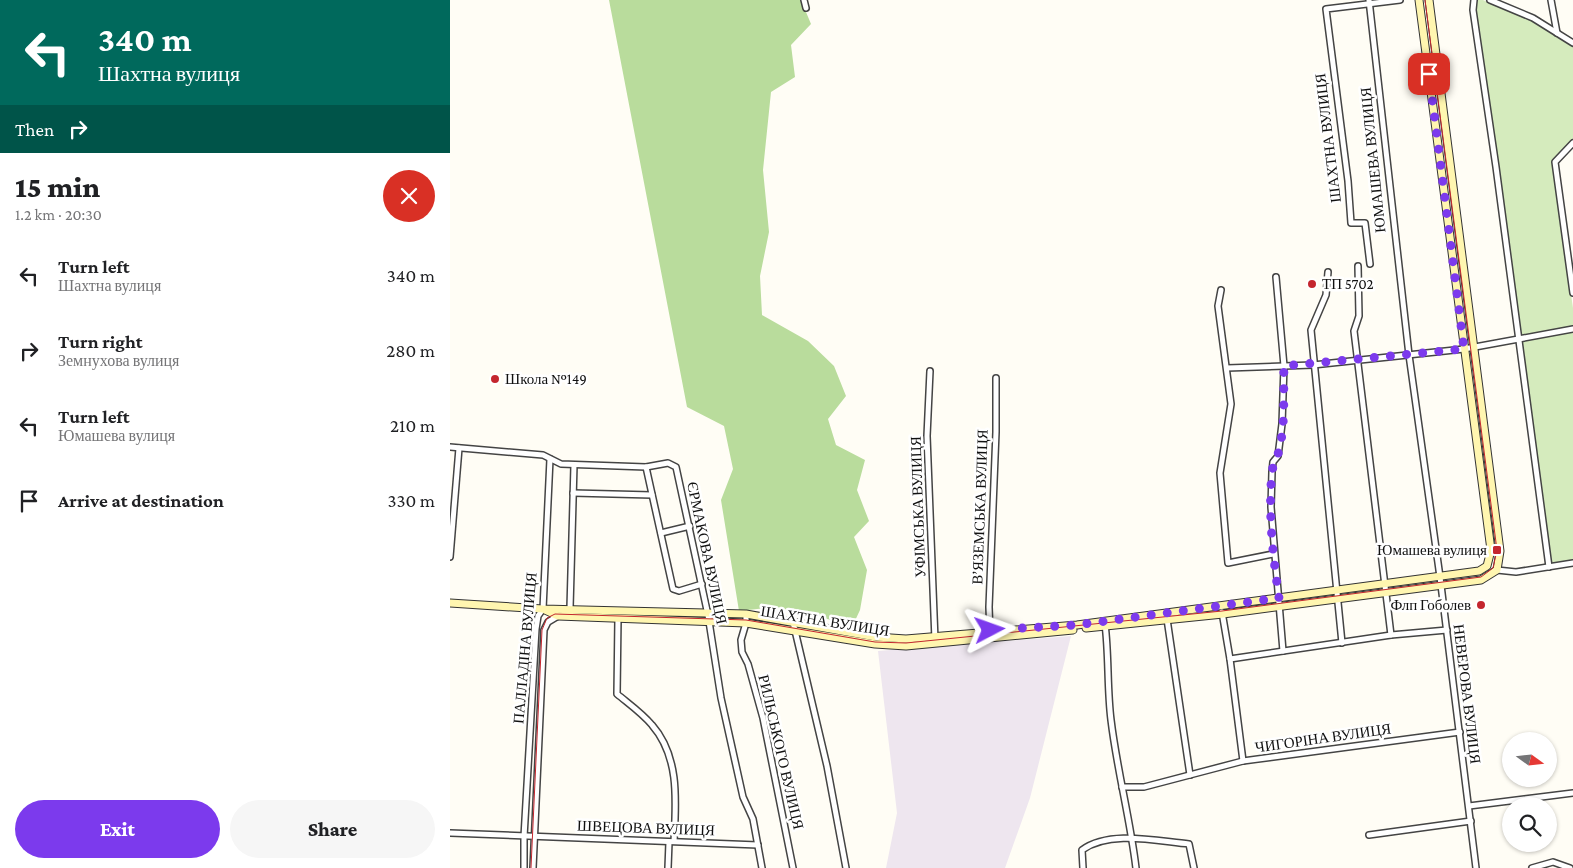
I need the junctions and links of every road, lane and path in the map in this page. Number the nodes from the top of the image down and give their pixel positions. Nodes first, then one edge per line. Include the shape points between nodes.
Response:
1 (804, 0) edge
2 (1400, 0) edge
3 (1419, 0) edge
4 (1429, 0) edge
5 (1474, 0) edge
6 (1490, 0) edge
7 (1551, 0) edge
8 (1369, 2) edge
9 (806, 8) dead end
10 (1557, 32) junction
11 (1573, 43) edge
12 (1573, 143) edge
13 (1370, 264) dead end
14 (1358, 266) dead end
15 (1328, 272) dead end
16 (1276, 277) dead end
17 (1221, 290) dead end
18 (1573, 293) edge
19 (1573, 329) edge
20 (1518, 338) junction
21 (1473, 347) junction
22 (1464, 349) junction
23 (1409, 355) junction
24 (1358, 360) junction
25 (1313, 365) junction
26 (1284, 366) junction
27 (1227, 368) junction
28 (930, 371) dead end
29 (996, 378) dead end
30 (450, 447) edge
31 (459, 448) junction
32 (550, 459) junction
33 (574, 465) junction
34 (646, 467) junction
35 (574, 493) junction
36 (652, 495) junction
37 (690, 526) junction
38 (660, 533) junction
39 (1273, 554) junction
40 (450, 557) edge
41 (1573, 563) edge
42 (1549, 567) junction
43 (1497, 570) junction
44 (1440, 577) junction
45 (1386, 583) junction
46 (702, 584) junction
47 (1441, 585) junction
48 (1336, 590) junction
49 (1386, 593) junction
50 (1279, 598) junction
51 (1337, 598) junction
52 (450, 603) edge
53 (1279, 606) junction
54 (570, 608) junction
55 (543, 609) junction
56 (1222, 610) junction
57 (708, 611) junction
58 (746, 614) junction
59 (558, 616) junction
60 (618, 618) junction
61 (1167, 619) junction
62 (710, 621) junction
63 (548, 622) junction
64 (793, 622) junction
65 (746, 623) junction
66 (1105, 623) junction
67 (1447, 630) junction
68 (795, 631) junction
69 (990, 634) junction
70 (1391, 635) junction
71 (935, 639) junction
72 (1342, 643) junction
73 (1283, 651) junction
74 (1230, 659) junction
75 (1460, 732) junction
76 (1243, 761) junction
77 (1190, 775) junction
78 (1122, 787) junction
79 (1573, 793) edge
80 (1469, 806) junction
81 (1470, 821) junction
82 (450, 833) edge
83 (1369, 835) dead end
84 (524, 837) junction
85 (533, 837) junction
86 (1132, 839) junction
87 (672, 841) junction
88 (758, 845) junction
89 (524, 868) edge
90 (533, 868) edge
91 (668, 868) edge
92 (762, 868) edge
93 (793, 868) edge
94 (846, 868) edge
95 (1083, 868) edge
96 (1136, 868) edge
97 (1194, 868) edge
98 (1476, 868) edge
99 (1532, 868) edge
100 (1570, 868) edge

1 - 9 street
2 - 8 street, ШАХТНА ВУЛИЦЯ
3 - 22 main road
4 - 21 main road
5 - 20 street
6 - 10 street via 1534,18
7 - 10 street
8 - 13 street, ШАХТНА ВУЛИЦЯ via 1326,9 1351,222 1365,223
8 - 23 street, ЮМАШЕВА ВУЛИЦЯ
10 - 11 street
12 - 18 street via 1555,162
14 - 24 street via 1359,316 1354,332
15 - 25 street via 1326,295 1311,330
16 - 26 street
17 - 27 street via 1218,306
19 - 20 street
20 - 21 street
20 - 42 street
21 - 22 street
21 - 43 main road via 1500,551
22 - 23 street
22 - 44 main road, ШАХТНА ВУЛИЦЯ via 1491,550 1487,566 1479,571
23 - 24 street
23 - 44 street, ЮМАШЕВА ВУЛИЦЯ
24 - 25 street
24 - 45 street
25 - 26 street
25 - 48 street
26 - 27 street
26 - 39 street via 1282,424 1278,456 1273,462 1272,472
27 - 39 street via 1231,404 1220,473 1228,563
28 - 71 street, УФІМСЬКА ВУЛИЦЯ via 927,436
29 - 69 street, В’ЯЗЕМСЬКА ВУЛИЦЯ
30 - 31 street, ЄРМАКОВА ВУЛИЦЯ
31 - 32 street, ЄРМАКОВА ВУЛИЦЯ via 543,455
31 - 40 street
32 - 33 street, ЄРМАКОВА ВУЛИЦЯ
32 - 55 street, ПАЛЛАДІНА ВУЛИЦЯ
33 - 34 street, ЄРМАКОВА ВУЛИЦЯ
33 - 35 street
34 - 36 street
34 - 37 street, ЄРМАКОВА ВУЛИЦЯ via 668,463 676,466
35 - 36 street
35 - 54 street
36 - 38 street
37 - 38 street
37 - 46 street, ЄРМАКОВА ВУЛИЦЯ
38 - 46 street via 673,590
39 - 50 street
41 - 42 street, ШАХТНА ВУЛИЦЯ
42 - 43 street, ШАХТНА ВУЛИЦЯ via 1516,572
43 - 47 main road, ШАХТНА ВУЛИЦЯ via 1481,580
44 - 45 main road, ШАХТНА ВУЛИЦЯ
44 - 47 street, ЮМАШЕВА ВУЛИЦЯ
45 - 48 main road, ШАХТНА ВУЛИЦЯ
45 - 49 street
46 - 57 street, ЄРМАКОВА ВУЛИЦЯ
47 - 49 main road, ШАХТНА ВУЛИЦЯ
47 - 67 street, НЕВЕРОВА ВУЛИЦЯ
48 - 50 main road, ШАХТНА ВУЛИЦЯ
48 - 51 street
49 - 51 main road, ШАХТНА ВУЛИЦЯ
49 - 70 street
50 - 53 street
50 - 56 main road, ШАХТНА ВУЛИЦЯ
51 - 53 main road, ШАХТНА ВУЛИЦЯ
51 - 72 street
52 - 55 main road, ШАХТНА ВУЛИЦЯ
53 - 56 main road, ШАХТНА ВУЛИЦЯ
53 - 73 street
54 - 55 main road, ШАХТНА ВУЛИЦЯ
54 - 57 main road, ШАХТНА ВУЛИЦЯ
55 - 59 main road, ШАХТНА ВУЛИЦЯ
55 - 63 street
55 - 84 street, ПАЛЛАДІНА ВУЛИЦЯ via 538,616 536,630
56 - 61 main road, ШАХТНА ВУЛИЦЯ
56 - 66 main road, ШАХТНА ВУЛИЦЯ
56 - 74 street
57 - 58 main road, ШАХТНА ВУЛИЦЯ
57 - 62 street, ЄРМАКОВА ВУЛИЦЯ
58 - 64 main road, ШАХТНА ВУЛИЦЯ
58 - 65 street, РИЛЬСЬКОГО ВУЛИЦЯ
59 - 60 main road, ШАХТНА ВУЛИЦЯ
59 - 63 street
60 - 62 main road, ШАХТНА ВУЛИЦЯ
60 - 87 street via 617,694 653,726 670,756 677,791
61 - 66 main road, ШАХТНА ВУЛИЦЯ
61 - 77 street
62 - 65 main road, ШАХТНА ВУЛИЦЯ
62 - 88 street, ЄРМАКОВА ВУЛИЦЯ via 721,698 743,797 753,819
63 - 85 street via 544,630
64 - 68 street
64 - 71 main road, ШАХТНА ВУЛИЦЯ via 876,637
65 - 68 main road, ШАХТНА ВУЛИЦЯ
65 - 93 street, РИЛЬСЬКОГО ВУЛИЦЯ via 741,640 742,652 763,718
66 - 69 main road, ШАХТНА ВУЛИЦЯ
66 - 78 street via 1111,719
67 - 70 street
67 - 75 street, НЕВЕРОВА ВУЛИЦЯ
68 - 71 main road, ШАХТНА ВУЛИЦЯ via 906,646
68 - 94 street via 827,766
69 - 71 main road, ШАХТНА ВУЛИЦЯ
70 - 72 street
72 - 73 street
73 - 74 street
74 - 76 street
75 - 76 street, ЧИГОРІНА ВУЛИЦЯ
75 - 80 street, НЕВЕРОВА ВУЛИЦЯ
76 - 77 street, ЧИГОРІНА ВУЛИЦЯ
77 - 78 street, ЧИГОРІНА ВУЛИЦЯ via 1144,787
78 - 86 street
79 - 80 street
80 - 81 street, НЕВЕРОВА ВУЛИЦЯ
81 - 83 street
81 - 98 street, НЕВЕРОВА ВУЛИЦЯ
82 - 84 street, ШВЕЦОВА ВУЛИЦЯ
84 - 85 street, ШВЕЦОВА ВУЛИЦЯ
84 - 89 street, ПАЛЛАДІНА ВУЛИЦЯ
85 - 87 street, ШВЕЦОВА ВУЛИЦЯ
85 - 90 street
86 - 95 street via 1094,842 1082,850
86 - 96 street
86 - 97 street via 1189,844
87 - 88 street, ШВЕЦОВА ВУЛИЦЯ
87 - 91 street
88 - 92 street, ЄРМАКОВА ВУЛИЦЯ
99 - 100 street via 1553,862

